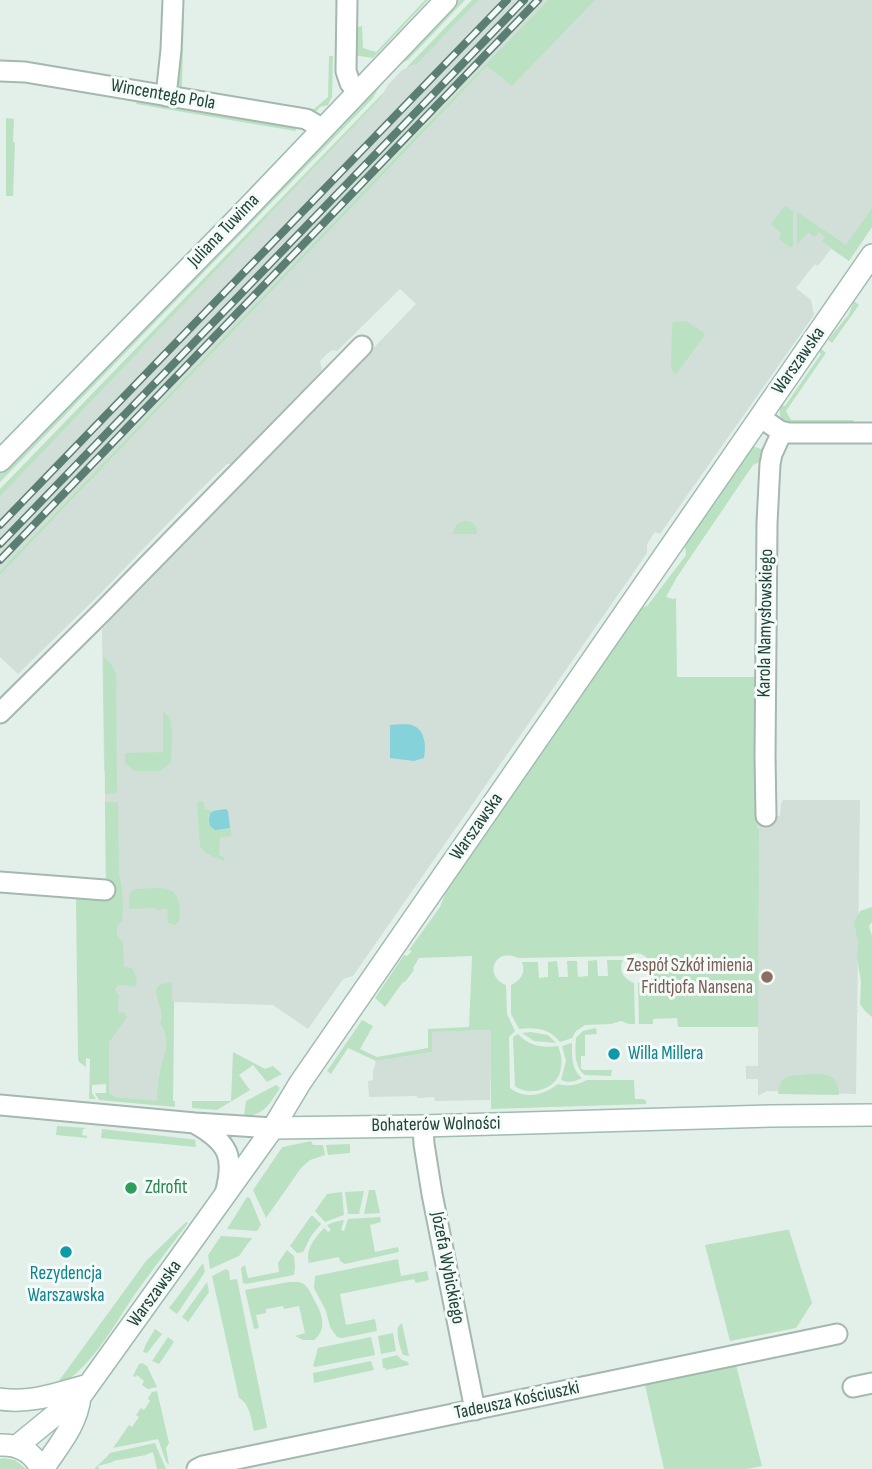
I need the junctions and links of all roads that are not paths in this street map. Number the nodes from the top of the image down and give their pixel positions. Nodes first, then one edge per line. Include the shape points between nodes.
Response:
1 (173, 0) edge
2 (347, 0) edge
3 (446, 0) edge
4 (0, 71) edge
5 (358, 92) junction
6 (166, 96) junction
7 (323, 129) junction
8 (872, 256) edge
9 (362, 346) dead end
10 (760, 417) junction
11 (782, 432) junction
12 (872, 433) edge
13 (2, 455) edge
14 (0, 713) edge
15 (766, 816) dead end
16 (0, 882) edge
17 (105, 890) dead end
18 (0, 1105) edge
19 (872, 1115) edge
20 (195, 1123) junction
21 (423, 1126) junction
22 (273, 1128) junction
23 (224, 1196) junction
24 (837, 1334) dead end
25 (872, 1383) edge
26 (853, 1387) dead end
27 (85, 1391) junction
28 (0, 1399) edge
29 (475, 1409) junction
30 (5, 1445) edge
31 (42, 1469) edge
32 (197, 1469) edge

1 - 6 street
2 - 5 street via 346,71
3 - 5 street, Juliana Tuwima
4 - 6 street, Wincentego Pola
5 - 7 street, Juliana Tuwima
6 - 7 street, Wincentego Pola via 306,119
7 - 13 street, Juliana Tuwima
8 - 10 street, Warszawska
9 - 14 street
10 - 11 street
10 - 22 street, Warszawska
11 - 12 street
11 - 15 street, Karola Namysłowskiego via 770,464 767,523
16 - 17 street
18 - 20 street, Bohaterów Wolności
19 - 21 street, Bohaterów Wolności
20 - 22 street, Bohaterów Wolności
20 - 23 street via 225,1149 230,1176
21 - 22 street, Bohaterów Wolności
21 - 29 street, Józefa Wybickiego
22 - 23 street, Warszawska
23 - 27 street, Warszawska
24 - 29 street, Tadeusza Kościuszki
25 - 26 street
27 - 28 street via 34,1400
27 - 30 street, Warszawska
27 - 31 street, Warszawska via 72,1426
29 - 32 street, Tadeusza Kościuszki
30 - 31 street via 33,1456

